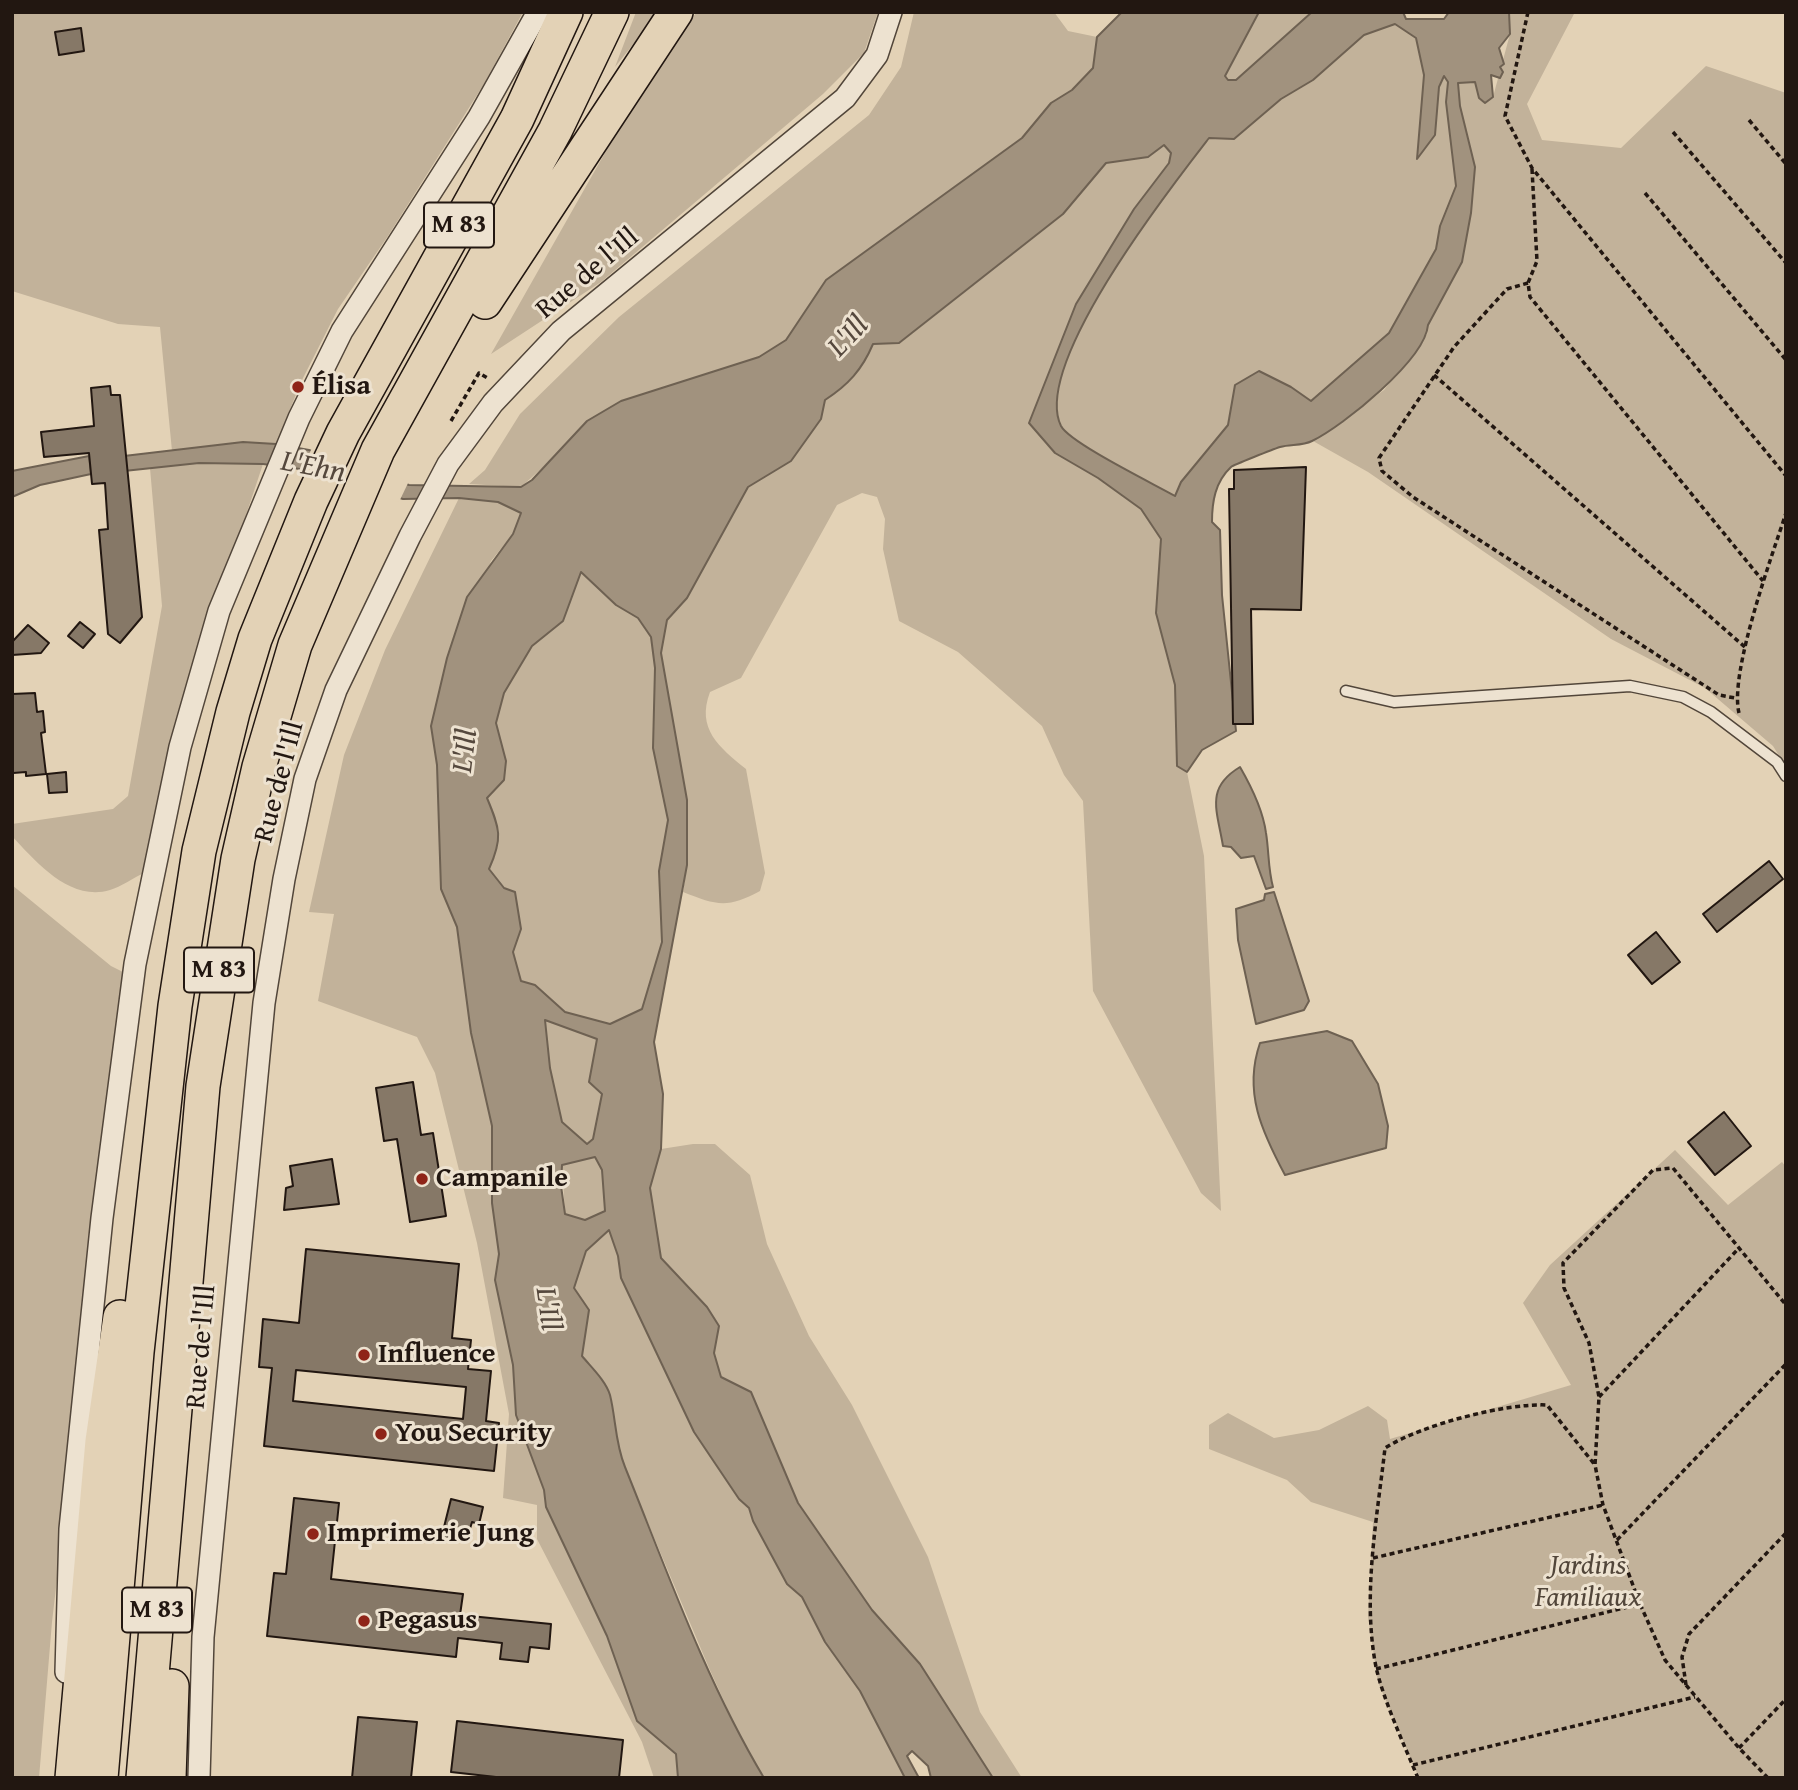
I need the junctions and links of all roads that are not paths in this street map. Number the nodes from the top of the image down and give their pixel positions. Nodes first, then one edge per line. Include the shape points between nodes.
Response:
1 (538, 12) edge
2 (566, 12) edge
3 (612, 12) edge
4 (676, 12) edge
5 (891, 12) edge
6 (440, 337) junction
7 (1346, 691) dead end
8 (1786, 776) edge
9 (151, 1214) junction
10 (172, 1441) junction
11 (75, 1736) junction
12 (72, 1778) edge
13 (101, 1778) edge
14 (143, 1778) edge
15 (169, 1778) edge
16 (199, 1778) edge

1 - 11 street via 479,117 342,331 299,418 219,611 180,747 135,964 101,1231 70,1530 66,1686
2 - 9 highway, M 83 via 517,119 343,433 255,639 213,787 186,922
3 - 6 highway, M 83 via 555,131
4 - 6 highway via 480,309
5 - 16 street, Rue de l'Ill via 877,55 845,98 561,331 493,403 448,464 336,690 305,779 264,1003 203,1637
6 - 10 highway, M 83 via 347,516 295,645 258,767 238,859 203,1086
7 - 8 lane via 1394,702 1630,686 1682,697 1745,735 1777,762
9 - 11 highway via 131,1238 102,1441
9 - 13 highway, M 83
10 - 14 highway, M 83
10 - 15 highway via 185,1489 173,1642
11 - 12 highway

